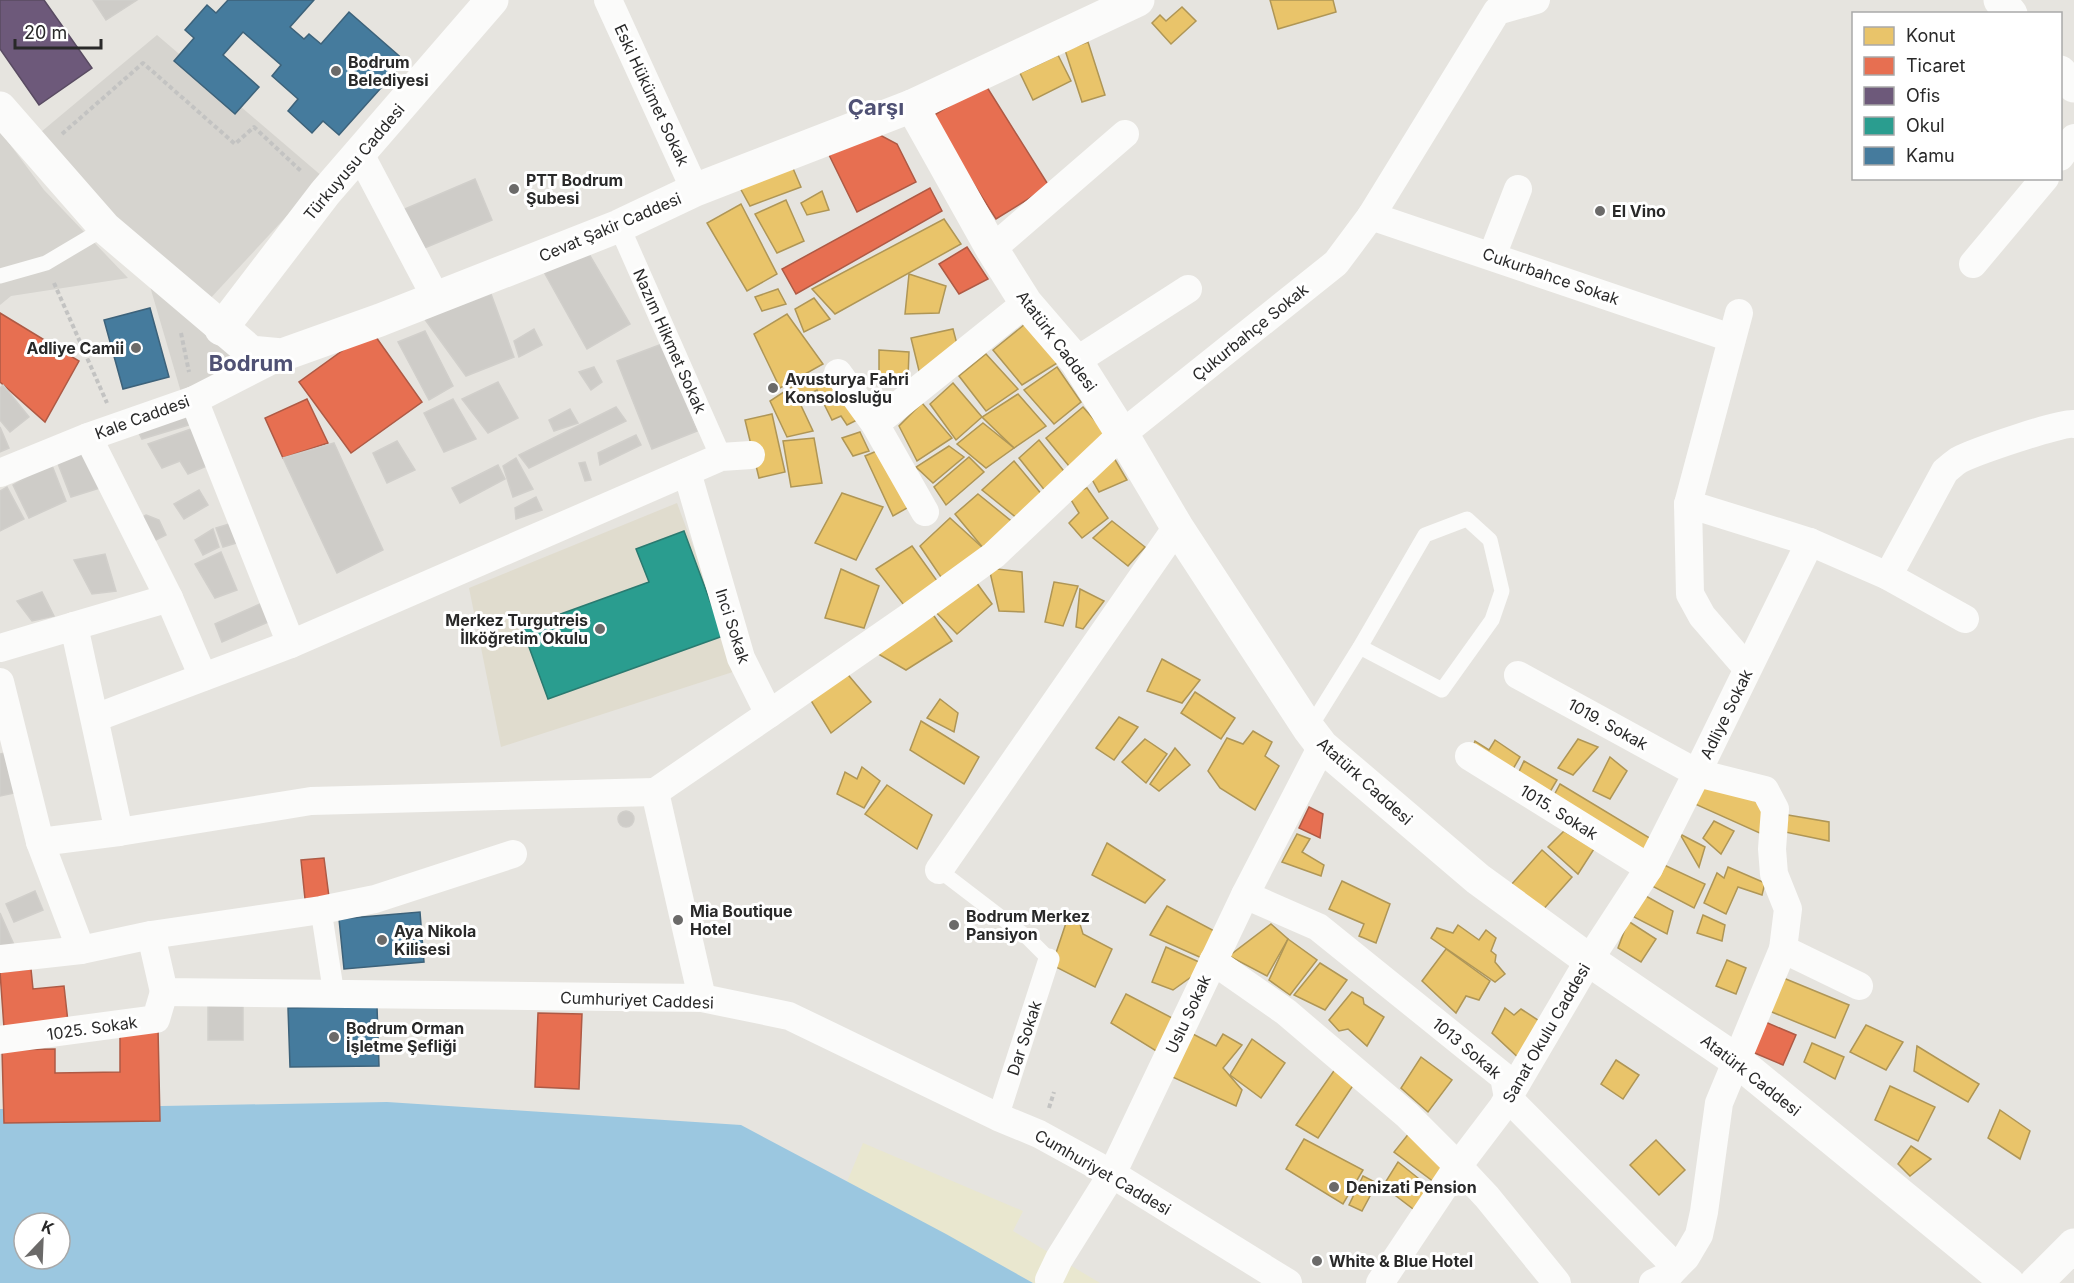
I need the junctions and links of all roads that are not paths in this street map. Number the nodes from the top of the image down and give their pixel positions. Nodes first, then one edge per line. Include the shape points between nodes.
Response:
1 (492, 0) edge
2 (608, 0) edge
3 (1138, 0) edge
4 (1536, 0) edge
5 (2000, 0) edge
6 (2009, 12) edge
7 (2062, 73) edge
8 (2074, 86) edge
9 (912, 106) junction
10 (3, 121) edge
11 (1125, 134) dead end
12 (2074, 138) edge
13 (360, 154) junction
14 (2062, 156) edge
15 (2043, 180) edge
16 (1518, 189) dead end
17 (695, 190) junction
18 (1371, 216) junction
19 (619, 226) junction
20 (105, 228) junction
21 (992, 249) junction
22 (1492, 256) junction
23 (1973, 264) dead end
24 (0, 276) edge
25 (1188, 289) dead end
26 (436, 298) junction
27 (1026, 303) junction
28 (221, 328) junction
29 (282, 355) junction
30 (1076, 361) junction
31 (838, 373) dead end
32 (194, 400) junction
33 (875, 424) junction
34 (2074, 424) edge
35 (1122, 434) junction
36 (88, 437) junction
37 (751, 455) dead end
38 (721, 457) junction
39 (687, 472) junction
40 (0, 473) edge
41 (1688, 504) junction
42 (925, 512) dead end
43 (1177, 527) junction
44 (1810, 542) junction
45 (1888, 576) junction
46 (169, 598) junction
47 (1965, 619) dead end
48 (74, 626) junction
49 (291, 644) junction
50 (1360, 647) junction
51 (0, 648) edge
52 (1747, 668) junction
53 (1518, 675) dead end
54 (203, 677) junction
55 (0, 682) edge
56 (769, 714) junction
57 (95, 718) junction
58 (1316, 738) junction
59 (1469, 756) dead end
60 (1697, 773) junction
61 (655, 792) junction
62 (119, 832) junction
63 (40, 842) junction
64 (513, 854) dead end
65 (1649, 868) junction
66 (939, 870) joint
67 (1245, 895) junction
68 (321, 910) junction
69 (151, 935) junction
70 (1783, 949) junction
71 (81, 950) junction
72 (1049, 958) joint
73 (0, 959) edge
74 (1589, 960) junction
75 (1213, 961) junction
76 (1859, 986) dead end
77 (164, 992) junction
78 (334, 995) junction
79 (702, 998) junction
80 (0, 1040) edge
81 (1736, 1060) junction
82 (1508, 1098) junction
83 (998, 1117) junction
84 (1458, 1166) junction
85 (1112, 1174) junction
86 (2074, 1245) edge
87 (1665, 1275) edge
88 (1049, 1280) dead end
89 (1288, 1283) edge
90 (1380, 1283) edge
91 (1557, 1283) edge
92 (2008, 1283) edge
93 (2036, 1283) edge

1 - 13 street, Türkuyusu Caddesi
2 - 17 street, Eski Hükümet Sokak
3 - 9 street, Cevat Şakir Caddesi
4 - 18 street, Çukurbahçe Sokak via 1497,11
5 - 6 street
7 - 8 street
9 - 17 street, Cevat Şakir Caddesi
9 - 21 street, Atatürk Caddesi
10 - 20 street, Cevat Şakir Caddesi via 39,154
11 - 21 street
12 - 14 street
13 - 26 street
13 - 28 street, Türkuyusu Caddesi via 325,193
15 - 23 street
16 - 22 street
17 - 19 street, Cevat Şakir Caddesi
18 - 22 street, Cukurbahce Sokak
18 - 35 street, Çukurbahçe Sokak via 1336,263
19 - 26 street, Cevat Şakir Caddesi
19 - 38 street, Nazım Hikmet Sokak
20 - 24 lane via 46,263
20 - 28 street, Cevat Şakir Caddesi
21 - 27 street, Atatürk Caddesi
22 - 41 street, Cukurbahce Sokak via 1735,326
25 - 30 street
26 - 29 street, Cevat Şakir Caddesi
27 - 30 street, Atatürk Caddesi
27 - 33 street
28 - 29 street, Cevat Şakir Caddesi via 251,352
29 - 32 street, Kale Caddesi
30 - 35 street, Atatürk Caddesi
31 - 33 street
32 - 36 street, Kale Caddesi
32 - 49 street
33 - 42 street
34 - 45 street via 2049,428 1959,460 1945,471
35 - 43 street, Atatürk Caddesi
35 - 56 street, Çukurbahçe Sokak via 994,555
36 - 40 street, Kale Caddesi
36 - 46 street
37 - 38 street
38 - 39 street
39 - 49 street
39 - 56 street, Inci Sokak via 741,658
41 - 44 street
41 - 52 street, Cukurbahce Sokak via 1690,594 1702,616
43 - 58 street, Atatürk Caddesi
43 - 66 street
44 - 45 street
44 - 52 street, Adliye Sokak
45 - 47 street
46 - 48 street
46 - 54 street
48 - 51 street
48 - 57 street
49 - 54 street
50 - 50 lane via 1425,535 1467,519 1490,540 1502,591 1492,620 1442,690
50 - 58 lane
52 - 60 street, Adliye Sokak
53 - 60 street, 1019. Sokak
54 - 57 street
55 - 63 street
56 - 61 street
57 - 62 street
58 - 67 street, Uslu Sokak
58 - 74 street, Atatürk Caddesi via 1478,879
59 - 65 street, 1015. Sokak
60 - 65 street, Sanat Okulu Caddesi
60 - 70 street, Adliye Sokak via 1765,790 1775,809 1774,874 1788,909
61 - 62 street via 311,801
61 - 79 street
62 - 63 street
63 - 71 street
64 - 68 street via 375,898
65 - 74 street, Sanat Okulu Caddesi
66 - 72 lane
67 - 75 street, Uslu Sokak
67 - 82 street, 1013 Sokak via 1318,927 1504,1077
68 - 69 street
68 - 78 street
69 - 71 street
69 - 77 street
70 - 76 street
70 - 81 street, Adliye Sokak
71 - 73 street
72 - 83 street, Dar Sokak
74 - 81 street, Atatürk Caddesi
74 - 82 street, Sanat Okulu Caddesi
75 - 84 street via 1286,1012 1407,1115
75 - 85 street, Uslu Sokak
77 - 78 street, Cumhuriyet Caddesi
77 - 80 street, 1025. Sokak via 156,1019
78 - 79 street, Cumhuriyet Caddesi
79 - 83 street, Cumhuriyet Caddesi via 789,1016
81 - 87 street, Adliye Sokak via 1719,1103 1699,1235 1686,1257
81 - 92 street, Atatürk Caddesi
82 - 84 street, Sanat Okulu Caddesi
82 - 87 street, 1013 Sokak
83 - 85 street, Cumhuriyet Caddesi via 1040,1134
84 - 90 street, Sanat Okulu Caddesi
84 - 91 street
85 - 88 street, Uslu Sokak
85 - 89 street, Cumhuriyet Caddesi
86 - 93 street

